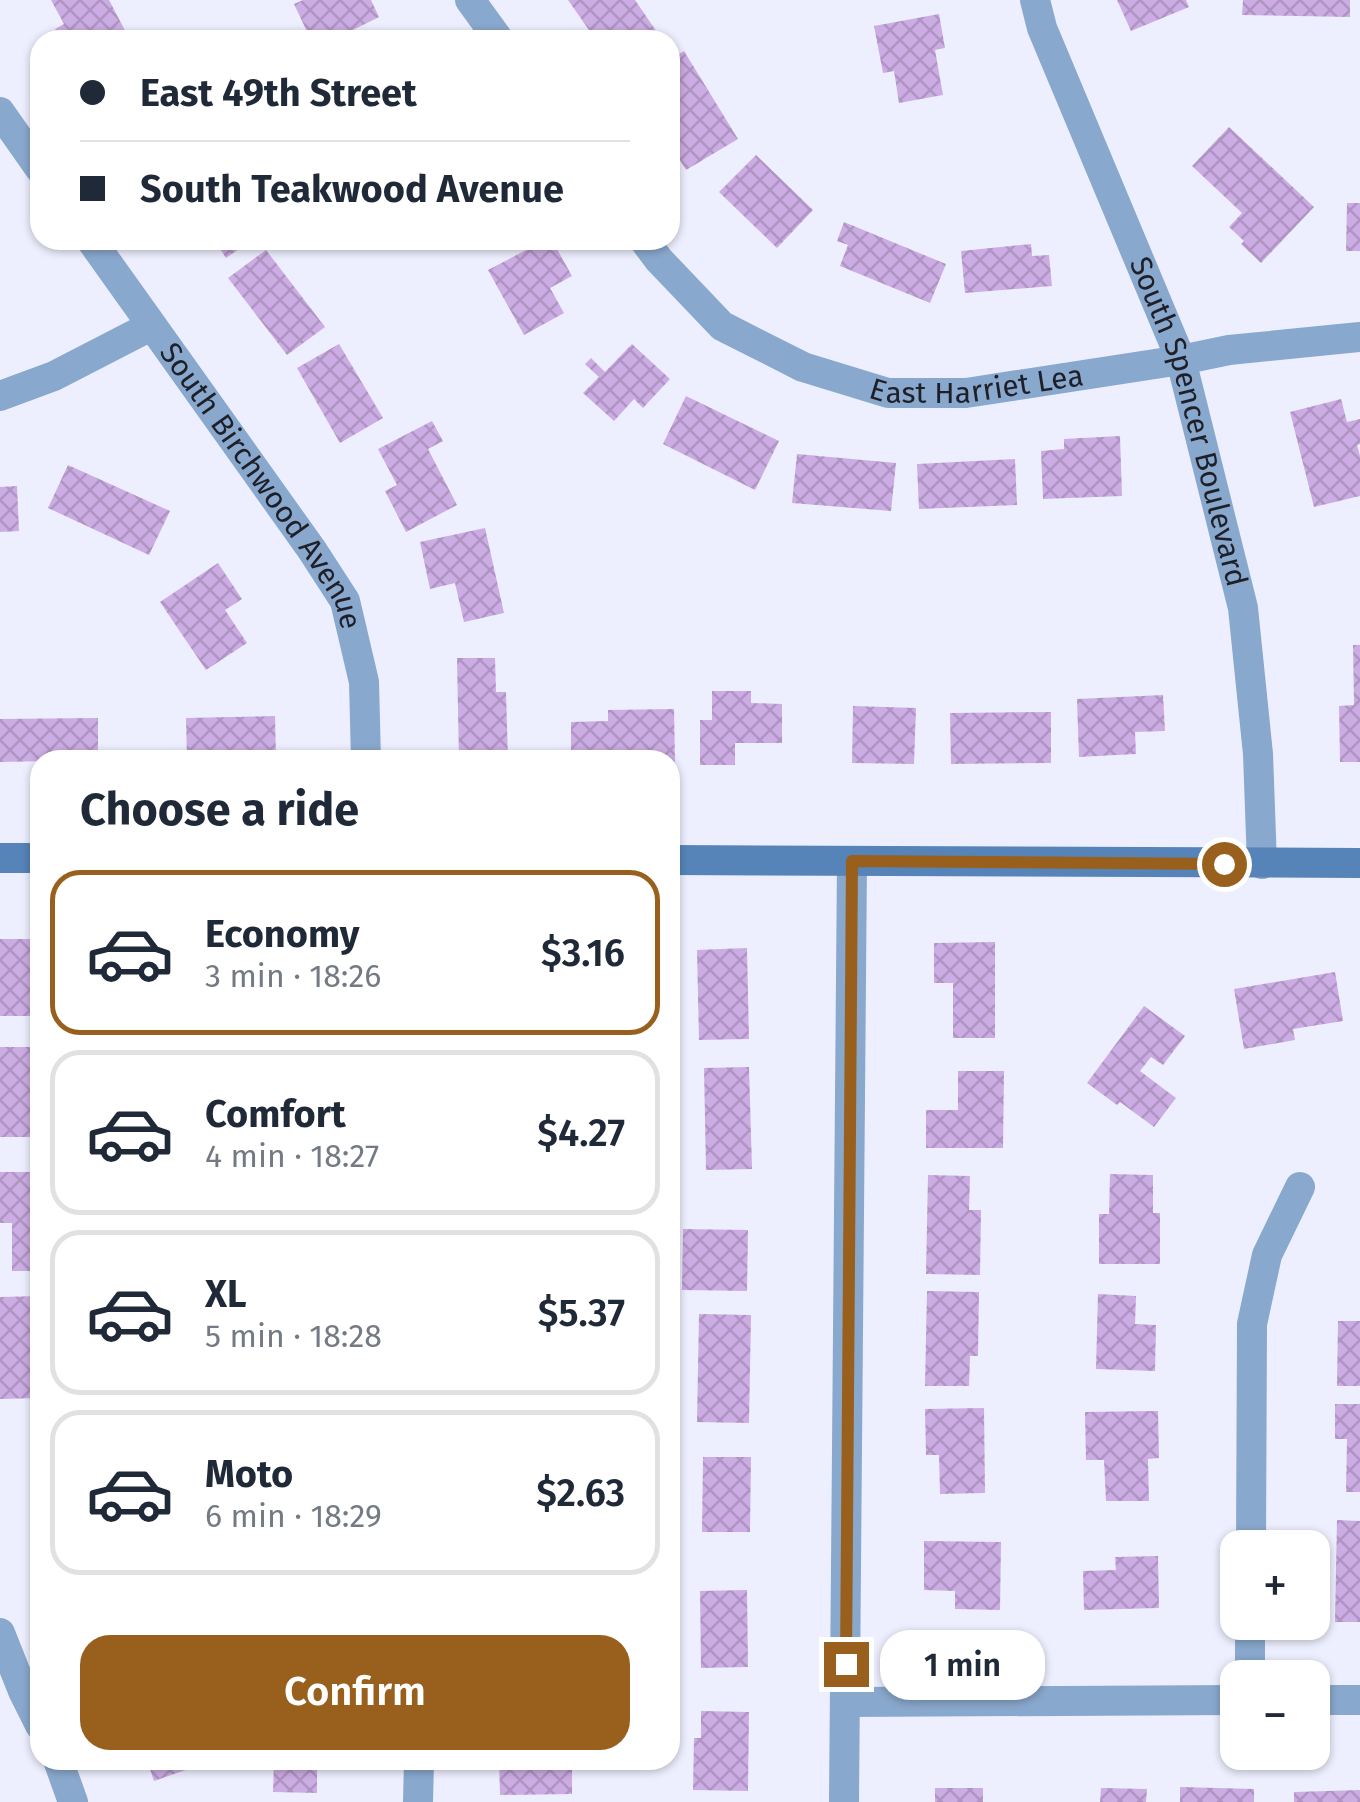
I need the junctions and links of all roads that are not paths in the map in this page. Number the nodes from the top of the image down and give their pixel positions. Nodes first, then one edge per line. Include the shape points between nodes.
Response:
1 (470, 0) edge
2 (1036, 0) edge
3 (492, 30) edge
4 (0, 112) edge
5 (30, 155) edge
6 (97, 250) edge
7 (652, 250) edge
8 (152, 326) junction
9 (1360, 337) edge
10 (1181, 360) junction
11 (0, 396) edge
12 (366, 750) edge
13 (0, 858) edge
14 (30, 858) edge
15 (680, 860) edge
16 (852, 861) junction
17 (1262, 864) junction
18 (1360, 864) edge
19 (1300, 1187) dead end
20 (1251, 1530) edge
21 (0, 1633) edge
22 (1220, 1700) edge
23 (1330, 1700) edge
24 (1360, 1700) edge
25 (846, 1702) junction
26 (30, 1706) edge
27 (61, 1770) edge
28 (420, 1770) edge
29 (72, 1802) edge
30 (418, 1802) edge
31 (844, 1802) edge

1 - 3 street
2 - 10 street, South Spencer Boulevard
4 - 5 street
6 - 8 street, South Birchwood Avenue
7 - 10 street, East Harriet Lea via 722,326 803,367 888,393 966,393
8 - 11 street
8 - 12 street, South Birchwood Avenue via 345,601 364,682
9 - 10 street, East Harriet Lea
10 - 17 street, South Spencer Boulevard via 1243,608
13 - 14 street
15 - 16 street
16 - 17 street
16 - 25 street
17 - 18 street
19 - 20 street via 1267,1256 1252,1324
21 - 26 street
22 - 25 street
23 - 24 street
25 - 31 street
27 - 29 street
28 - 30 street

